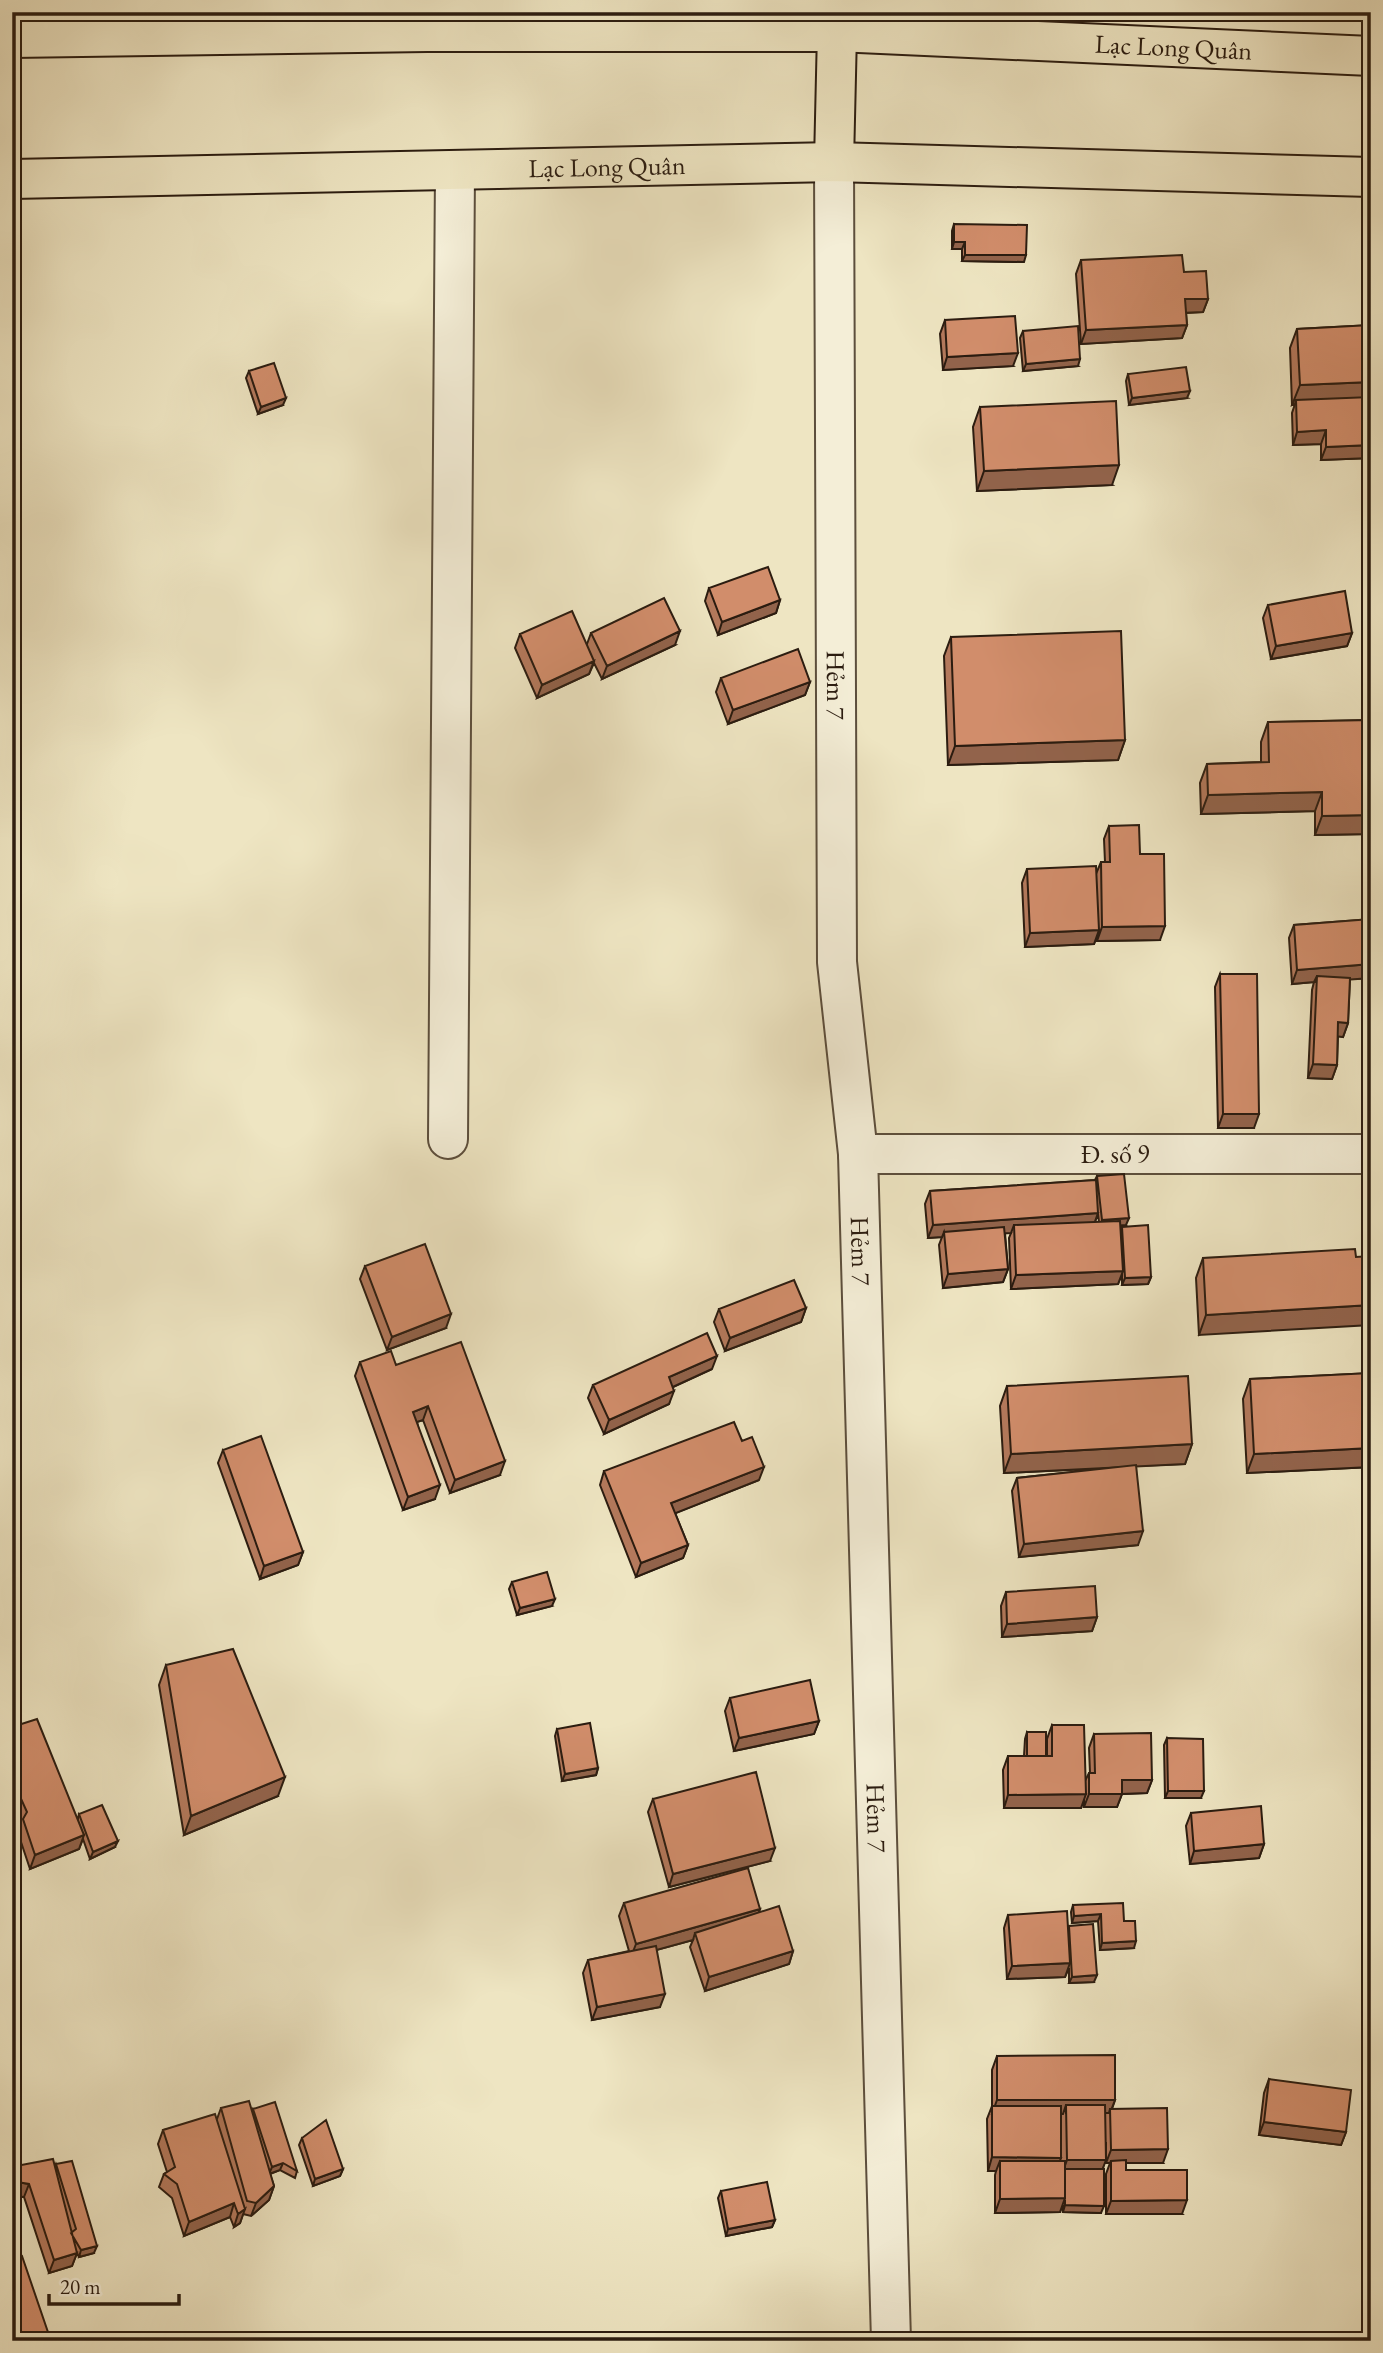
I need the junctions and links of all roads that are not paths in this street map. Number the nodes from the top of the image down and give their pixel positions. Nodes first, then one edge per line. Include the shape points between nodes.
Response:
1 (427, 22) edge
2 (837, 22) edge
3 (12, 37) edge
4 (1371, 56) edge
5 (834, 162) junction
6 (455, 170) junction
7 (1371, 177) edge
8 (12, 179) edge
9 (448, 1139) dead end
10 (859, 1154) junction
11 (1371, 1154) edge
12 (891, 2341) edge

1 - 2 main road, Lạc Long Quân
1 - 3 main road, Lạc Long Quân
2 - 4 main road, Lạc Long Quân
2 - 5 main road
5 - 6 main road, Lạc Long Quân
5 - 7 main road, Lạc Long Quân
5 - 10 street, Hẻm 7 via 837,962
6 - 8 main road, Lạc Long Quân
6 - 9 street
10 - 11 street, Đ. số 9
10 - 12 street, Hẻm 7

